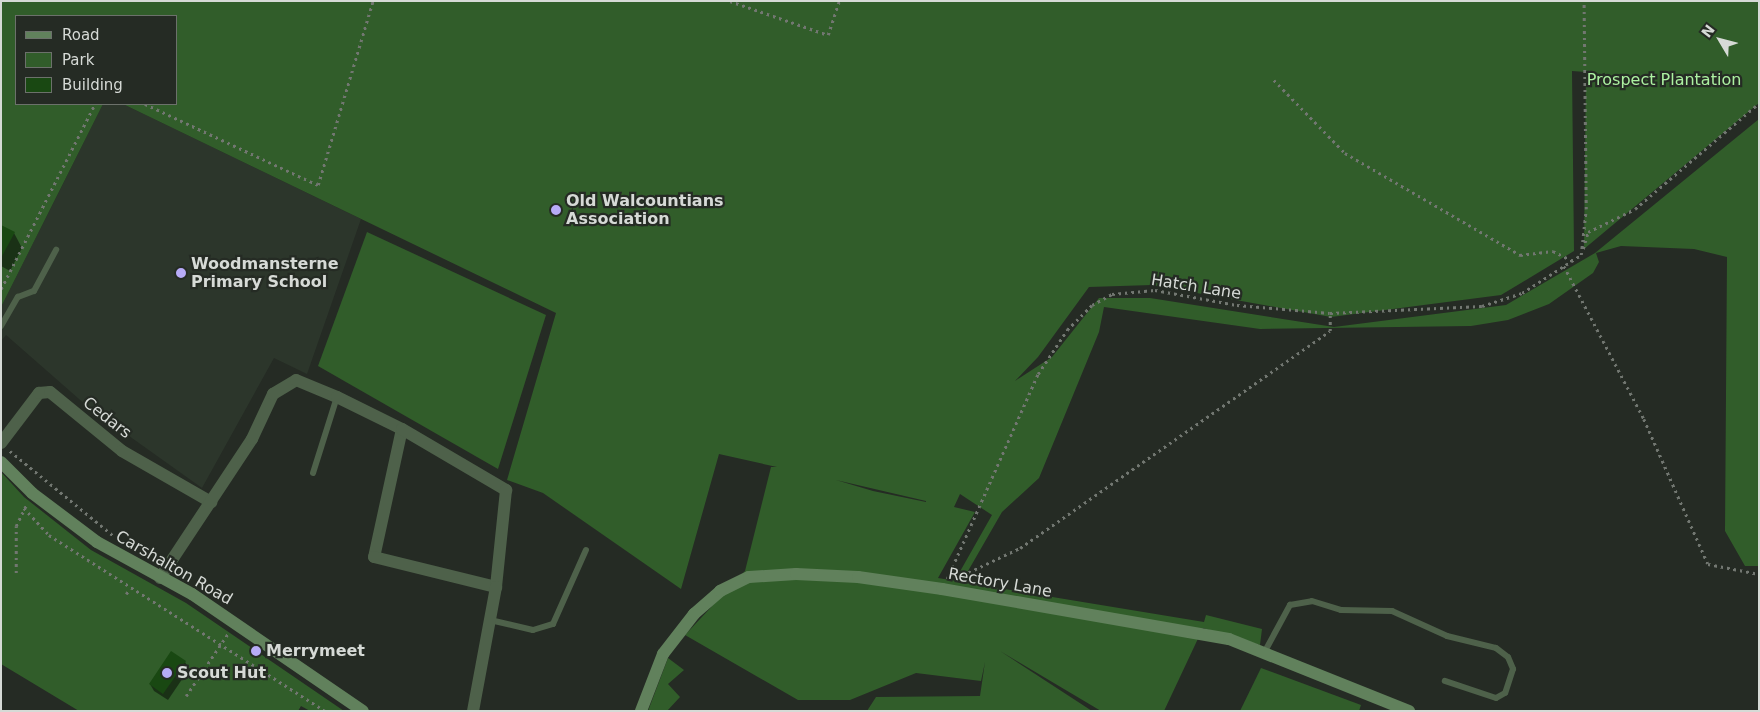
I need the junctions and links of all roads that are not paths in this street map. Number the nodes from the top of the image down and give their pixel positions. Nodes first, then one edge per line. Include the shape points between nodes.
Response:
1 (56, 250) dead end
2 (1, 326) edge
3 (337, 397) junction
4 (402, 429) junction
5 (5, 446) edge
6 (1, 462) edge
7 (313, 473) dead end
8 (211, 502) junction
9 (586, 550) dead end
10 (160, 578) junction
11 (496, 587) junction
12 (490, 620) junction
13 (1264, 653) junction
14 (1445, 681) dead end
15 (363, 711) edge
16 (473, 711) edge
17 (641, 711) edge
18 (1409, 711) edge

1 - 2 lane via 34,291 18,298
3 - 4 street
3 - 7 lane
3 - 8 street via 296,380 281,385
4 - 11 street via 506,490
4 - 11 street via 369,558
5 - 8 street, Cedars via 39,393 50,392 122,451
6 - 10 main road, Carshalton Road via 62,517
8 - 10 street
9 - 12 lane via 553,624 533,630
10 - 15 main road, Carshalton Road via 235,623
11 - 12 street
12 - 16 street
13 - 14 lane via 1290,605 1312,601 1341,610 1392,612 1447,636 1496,648 1508,657 1513,669 1505,693 1496,698
13 - 17 main road, Rectory Lane via 1229,640 944,585 858,577 749,577 720,591 694,614 663,654
13 - 18 main road, Rectory Lane

